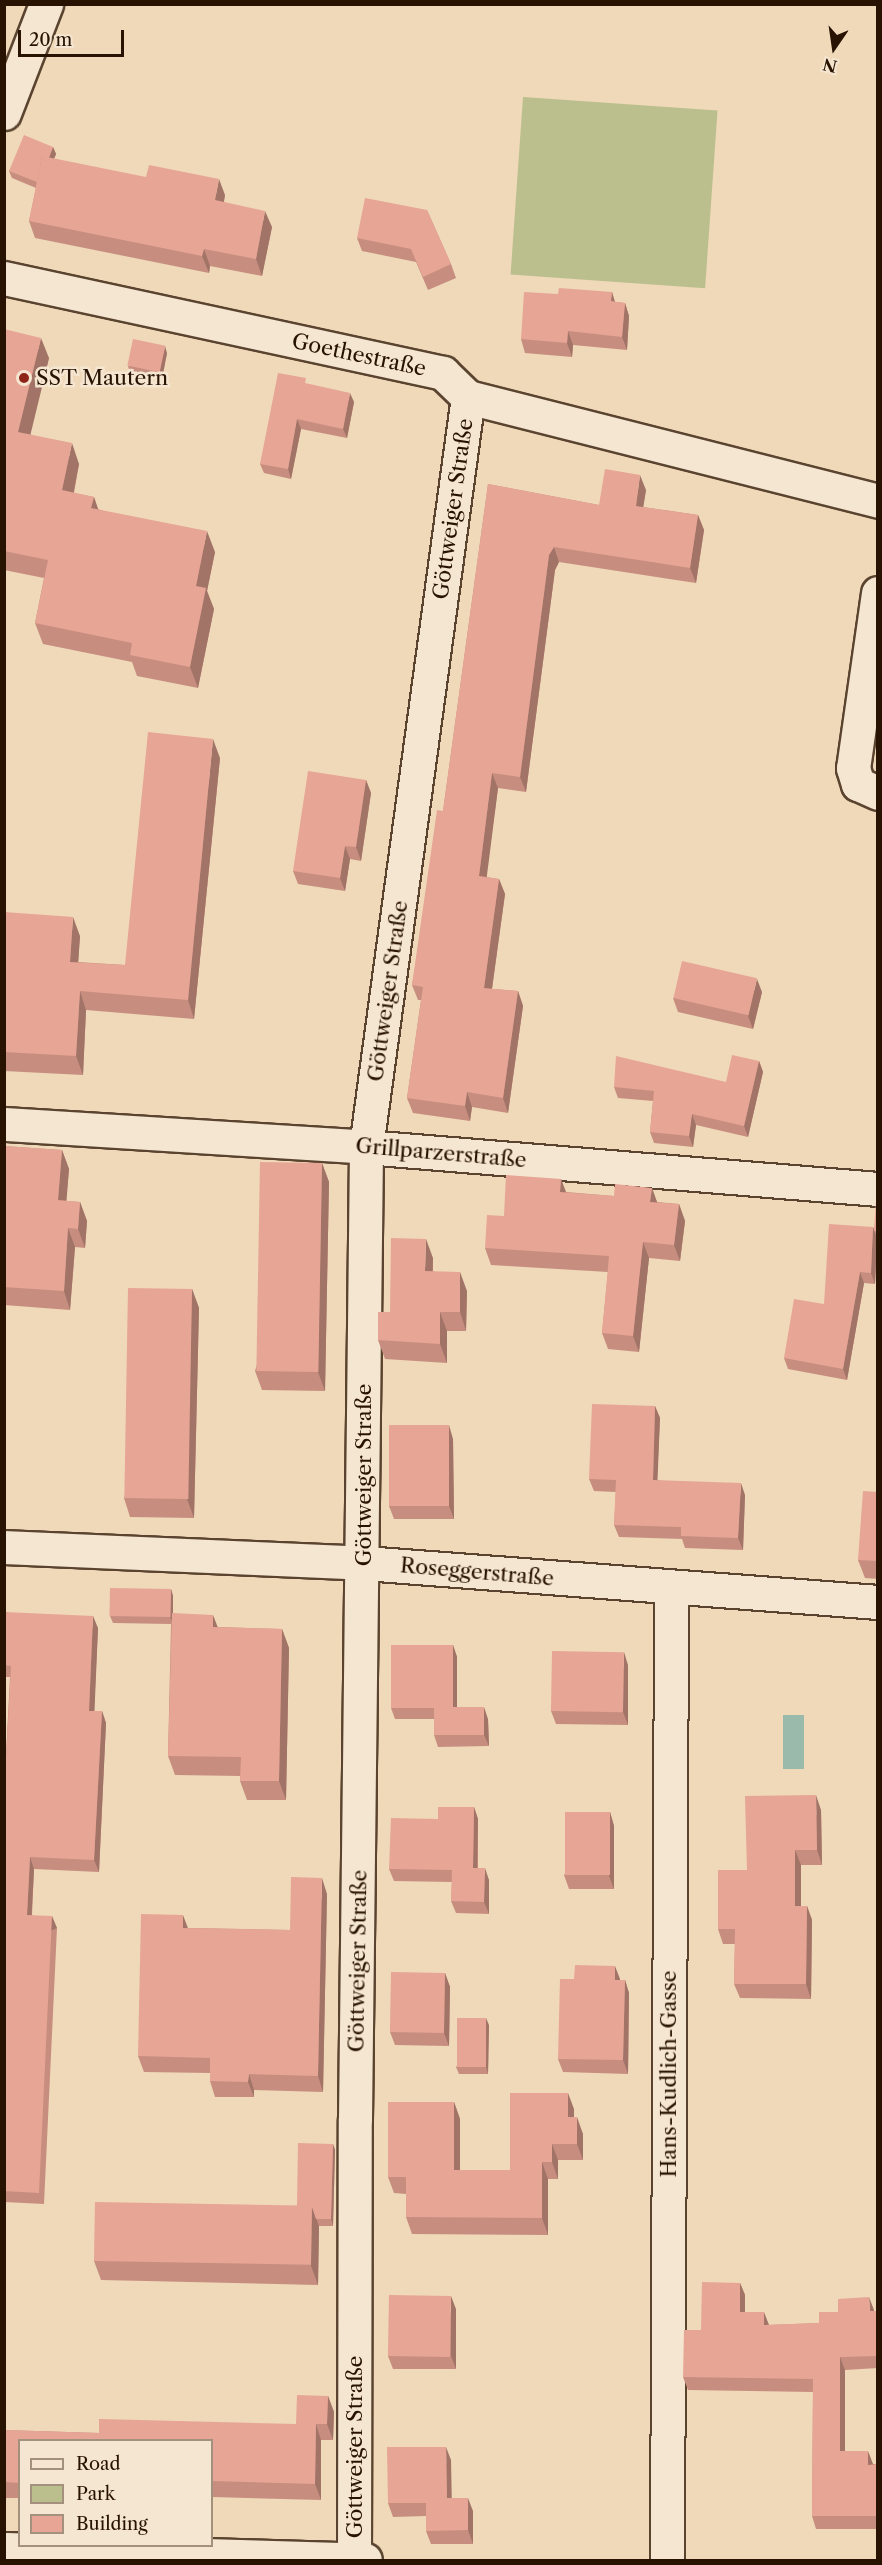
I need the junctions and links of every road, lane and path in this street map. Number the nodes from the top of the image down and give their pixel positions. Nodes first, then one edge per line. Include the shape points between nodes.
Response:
1 (46, 4) edge
2 (4, 113) edge
3 (4, 278) edge
4 (468, 397) junction
5 (878, 501) edge
6 (878, 593) edge
7 (878, 793) edge
8 (4, 1124) edge
9 (366, 1147) junction
10 (878, 1189) edge
11 (4, 1547) edge
12 (364, 1563) junction
13 (671, 1588) junction
14 (878, 1602) edge
15 (4, 2548) edge
16 (358, 2560) edge
17 (667, 2560) edge

1 - 2 street
3 - 4 street, Goethestraße via 443,373
4 - 5 street, Goethestraße
4 - 9 street, Göttweiger Straße
6 - 7 street via 853,768 858,784
8 - 9 street, Grillparzerstraße
9 - 10 street, Grillparzerstraße
9 - 12 street, Göttweiger Straße
11 - 12 street, Roseggerstraße
12 - 13 street, Roseggerstraße
12 - 16 street, Göttweiger Straße via 355,2119
13 - 14 street, Roseggerstraße
13 - 17 street, Hans-Kudlich-Gasse
15 - 16 street

